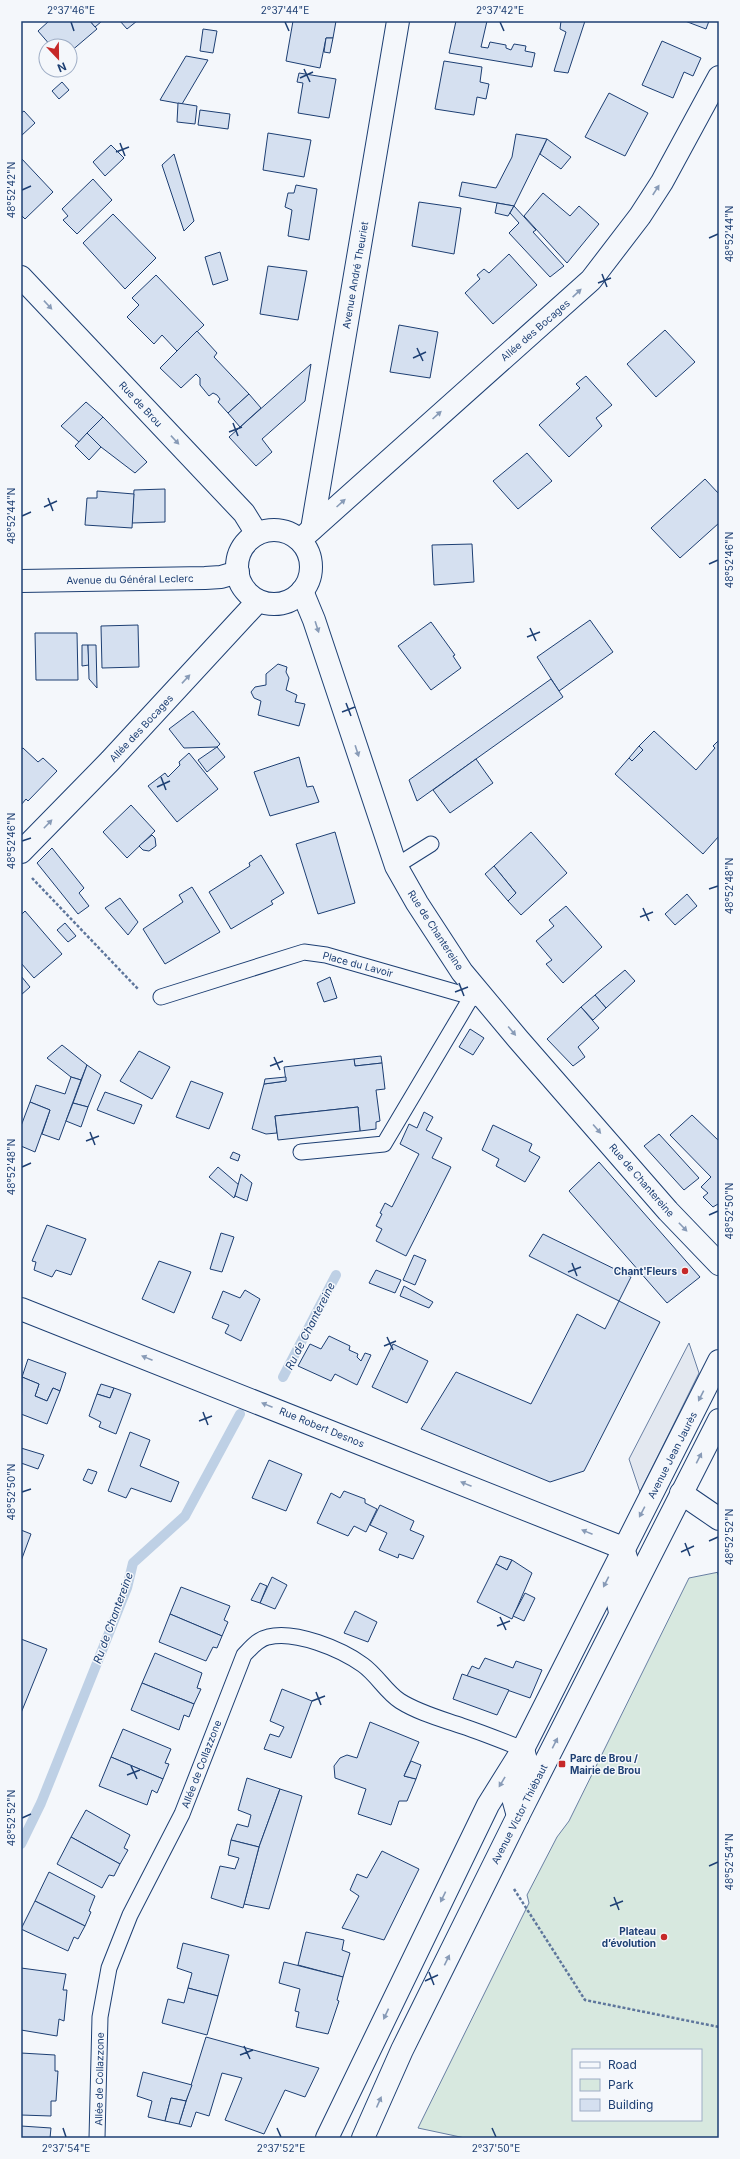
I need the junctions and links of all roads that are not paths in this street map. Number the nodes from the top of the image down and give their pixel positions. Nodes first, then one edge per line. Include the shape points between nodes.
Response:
1 (398, 21) edge
2 (719, 77) edge
3 (21, 277) edge
4 (257, 534) junction
5 (306, 534) junction
6 (238, 572) junction
7 (21, 581) edge
8 (302, 591) junction
9 (258, 601) junction
10 (431, 844) dead end
11 (24, 862) edge
12 (396, 866) junction
13 (161, 997) road end
14 (479, 999) junction
15 (301, 1152) dead end
16 (719, 1264) edge
17 (21, 1309) edge
18 (719, 1361) edge
19 (719, 1420) edge
20 (681, 1493) junction
21 (719, 1519) edge
22 (623, 1548) junction
23 (620, 1612) junction
24 (523, 1749) junction
25 (518, 1816) junction
26 (96, 2138) edge
27 (327, 2138) edge
28 (363, 2138) edge

1 - 5 street, Avenue André Theuriet
5 -> 2 street, Allée des Bocages via 591,280 640,216 662,182
3 -> 4 street, Rue de Brou via 244,513
4 - 5 street via 280,531
4 - 6 street via 241,550
5 - 8 street via 311,571
6 - 7 street, Avenue du Général Leclerc via 205,578
6 - 9 street via 244,589
8 - 9 street via 295,598 281,603 267,604
8 -> 12 street, Rue de Chantereine
11 -> 9 street, Allée des Bocages via 110,761
10 - 12 lane
12 - 14 street, Rue de Chantereine
13 - 14 lane, Place du Lavoir via 304,952 326,954
14 - 15 lane via 384,1144
14 -> 16 street, Rue de Chantereine via 668,1211
22 -> 17 street, Rue Robert Desnos
18 -> 22 street, Avenue Jean Jaurès
20 -> 19 street
20 - 21 street
20 - 23 street, Avenue Victor Thiébaut
22 - 23 street via 630,1570 616,1594
22 -> 24 street
25 -> 23 street, Avenue Victor Thiébaut
24 - 25 street via 528,1768 513,1798
24 - 26 lane, Allée de Collazzone via 428,1715 399,1701 363,1665 316,1643 295,1636 282,1635 267,1637 248,1650 182,1814 130,1915 109,1968 100,2017
24 -> 27 street via 488,1805
28 -> 25 street, Avenue Victor Thiébaut via 402,2050

